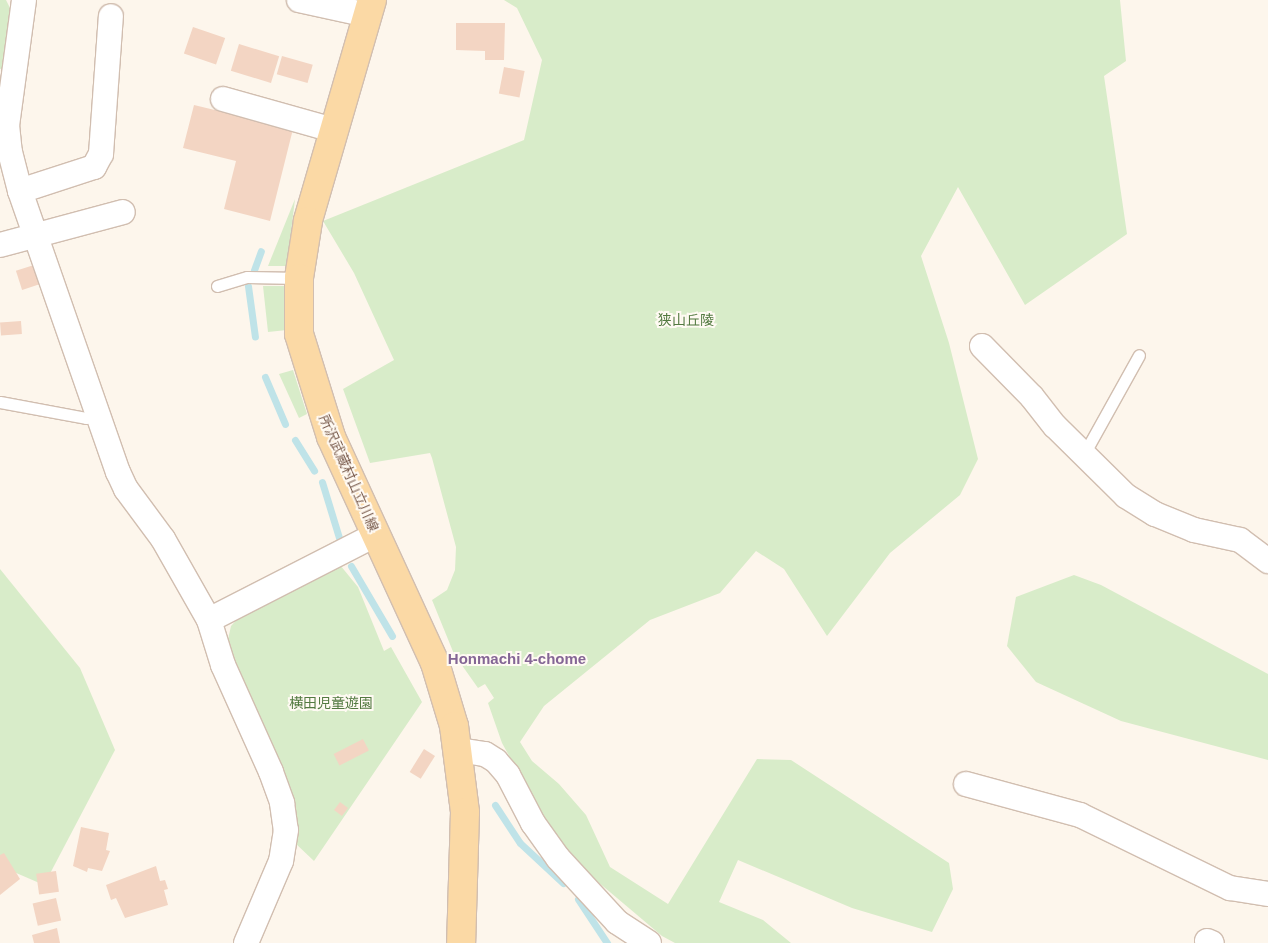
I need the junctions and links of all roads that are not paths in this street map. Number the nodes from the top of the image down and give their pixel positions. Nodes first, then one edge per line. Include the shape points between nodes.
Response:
1 (24, 0) edge
2 (299, 0) edge
3 (370, 8) edge
4 (111, 16) dead end
5 (223, 99) dead end
6 (333, 130) junction
7 (20, 191) junction
8 (123, 212) dead end
9 (35, 237) junction
10 (0, 245) edge
11 (298, 278) junction
12 (217, 286) dead end
13 (982, 346) dead end
14 (1139, 355) dead end
15 (0, 402) edge
16 (97, 415) junction
17 (1084, 454) junction
18 (377, 534) junction
19 (1268, 561) edge
20 (209, 620) junction
21 (459, 750) junction
22 (966, 784) dead end
23 (1268, 894) edge
24 (246, 943) edge
25 (462, 943) edge
26 (649, 943) edge

1 - 7 street via 7,126
2 - 3 street
3 - 6 main road, 所沢武蔵村山立川線
4 - 7 street via 101,154 94,167
5 - 6 street
6 - 11 main road, 所沢武蔵村山立川線 via 308,221
7 - 9 street
8 - 9 street
9 - 10 street
9 - 16 street via 73,335
11 - 12 lane via 247,277
11 - 18 main road, 所沢武蔵村山立川線 via 299,334 314,390 331,437
13 - 17 street
14 - 17 lane
15 - 16 lane via 86,418
16 - 20 street via 126,489 163,539
17 - 19 street via 1126,496 1154,514 1194,530 1240,540
18 - 20 street
18 - 21 main road, 所沢武蔵村山立川線 via 435,664
20 - 24 street via 223,665 272,772 284,816 282,861
21 - 25 main road, 所沢武蔵村山立川線 via 465,812
21 - 26 street via 485,754 496,761 508,775 533,823 558,858 617,922
22 - 23 street via 1080,815 1230,888

